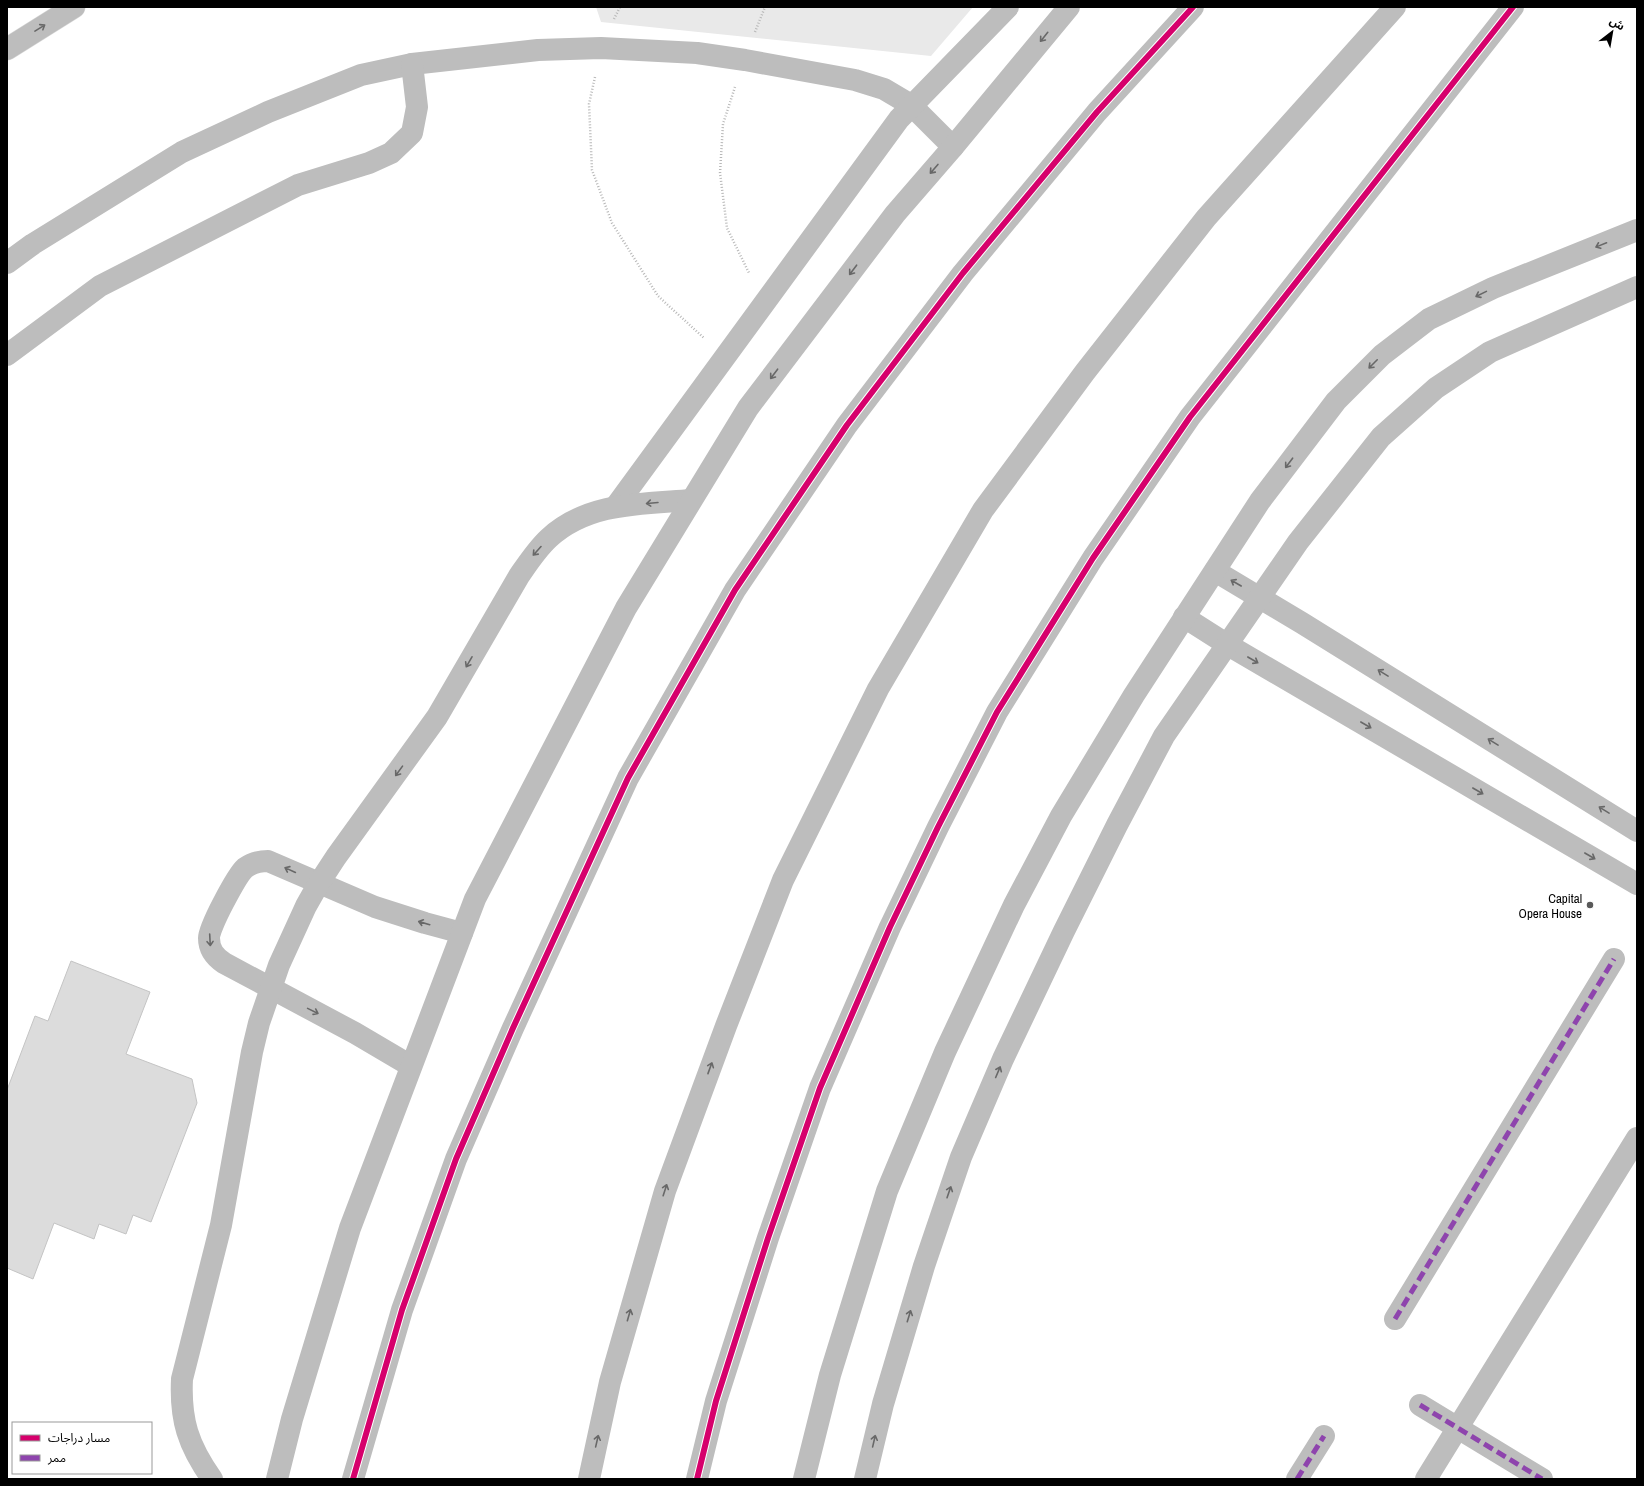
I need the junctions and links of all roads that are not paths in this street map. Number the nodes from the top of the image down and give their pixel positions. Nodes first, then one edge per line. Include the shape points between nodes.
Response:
1 (74, 7) edge
2 (1008, 7) edge
3 (1069, 7) edge
4 (1193, 7) edge
5 (1395, 7) edge
6 (1513, 7) edge
7 (7, 49) edge
8 (412, 64) junction
9 (911, 105) junction
10 (953, 148) junction
11 (1637, 230) edge
12 (7, 263) edge
13 (1637, 286) edge
14 (7, 355) edge
15 (691, 500) junction
16 (616, 506) junction
17 (1215, 571) junction
18 (1259, 597) junction
19 (1184, 617) junction
20 (1228, 645) junction
21 (1637, 831) edge
22 (319, 883) junction
23 (1637, 884) edge
24 (462, 933) junction
25 (1614, 959) dead end
26 (270, 989) junction
27 (411, 1066) junction
28 (1637, 1138) edge
29 (1395, 1319) dead end
30 (1420, 1405) dead end
31 (1458, 1428) junction
32 (1324, 1436) dead end
33 (212, 1479) edge
34 (277, 1479) edge
35 (353, 1479) edge
36 (589, 1479) edge
37 (697, 1479) edge
38 (804, 1479) edge
39 (865, 1479) edge
40 (1297, 1479) edge
41 (1426, 1479) edge
42 (1542, 1479) edge

7 -> 1 main road
2 - 9 main road
3 -> 10 main road
4 - 35 main road via 1097,112 963,273 847,425 731,597 628,778 456,1159 402,1310
36 -> 5 main road via 610,1382 664,1191 783,880 878,689 983,510 1085,372 1206,218
6 - 37 main road via 1190,417 1093,558 997,712 890,927 820,1088 723,1378
8 - 9 main road via 538,50 602,48 698,53 870,84
8 - 12 main road via 353,78 268,112 182,152 33,244
8 - 14 main road via 417,107 412,133 391,153 369,163 298,185 100,286
9 - 10 main road
9 - 16 main road
10 -> 15 main road via 895,214 748,408
11 -> 17 main road via 1457,305 1429,319 1382,355 1336,401 1260,500
13 - 18 main road via 1490,352 1436,388 1381,437 1298,542
15 -> 16 main road
15 - 24 main road via 626,608 475,898
16 -> 22 main road via 592,512 570,523 549,537 532,556 437,717
18 -> 17 main road
17 - 19 main road
18 - 20 main road
21 -> 18 main road
19 - 20 main road
19 - 38 main road via 1061,816 1014,905 945,1052 886,1191 830,1375
20 -> 23 main road
39 -> 20 main road via 883,1404 924,1266 961,1157 1003,1059 1117,825 1164,736
24 -> 22 main road via 400,916
22 - 26 main road via 291,935
22 -> 26 main road via 268,861 259,861 244,869 209,930 210,946 218,959
24 - 27 main road
25 - 29 main road
26 -> 27 main road via 355,1033
26 - 33 main road via 252,1052 221,1225 182,1378 181,1401 190,1443
27 - 34 main road via 350,1228 292,1420
28 - 31 main road
30 - 31 main road
31 - 41 main road
31 - 42 main road
32 - 40 main road

